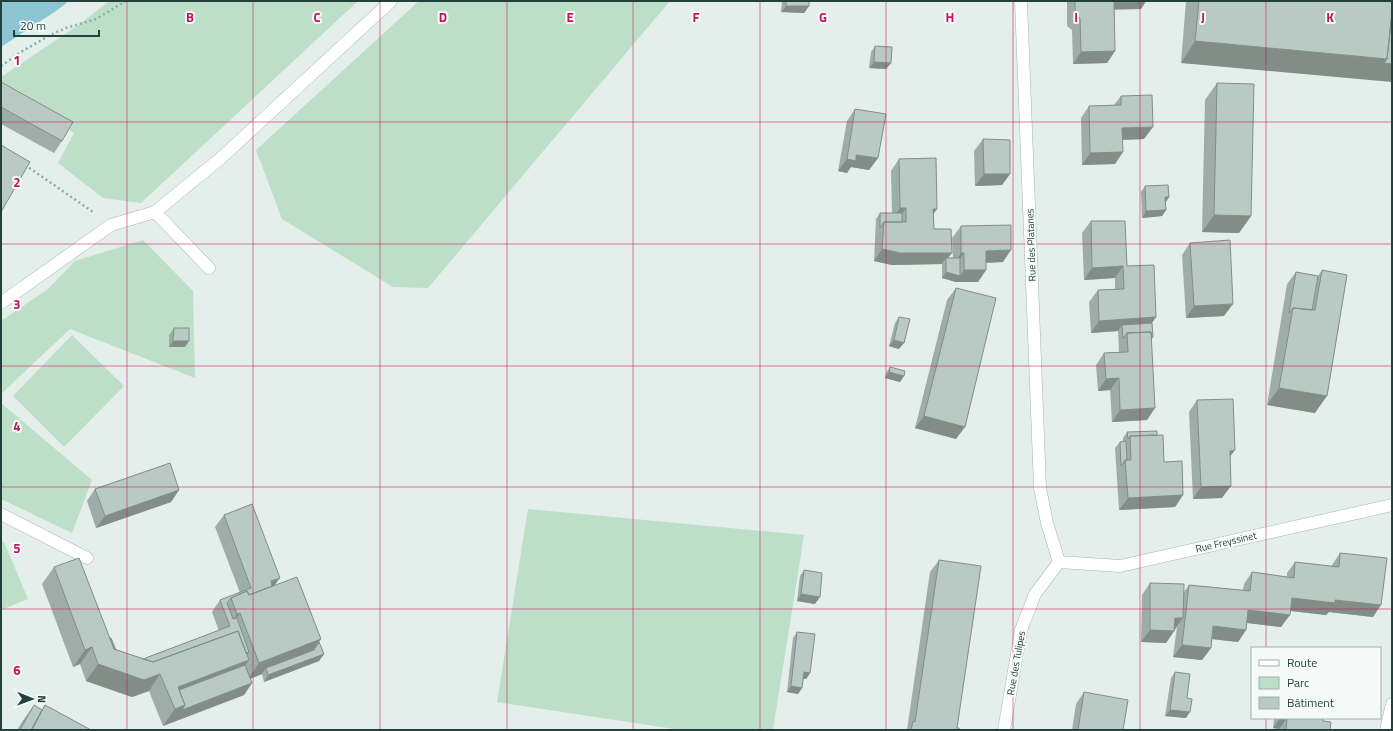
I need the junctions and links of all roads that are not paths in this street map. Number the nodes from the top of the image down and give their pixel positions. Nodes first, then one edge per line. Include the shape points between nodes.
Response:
1 (391, 1) edge
2 (1021, 1) edge
3 (154, 212) junction
4 (209, 268) dead end
5 (1, 303) edge
6 (1392, 505) edge
7 (1, 514) edge
8 (87, 558) dead end
9 (1059, 562) junction
10 (1392, 704) edge
11 (1004, 730) edge
12 (1386, 730) edge

1 - 3 street via 221,158
2 - 9 street, Rue des Platanes via 1040,488
3 - 4 street
3 - 5 street via 111,225
6 - 9 street, Rue Freyssinet via 1120,566
7 - 8 street
9 - 11 street, Rue des Tulipes via 1036,594 1021,630
10 - 12 street

